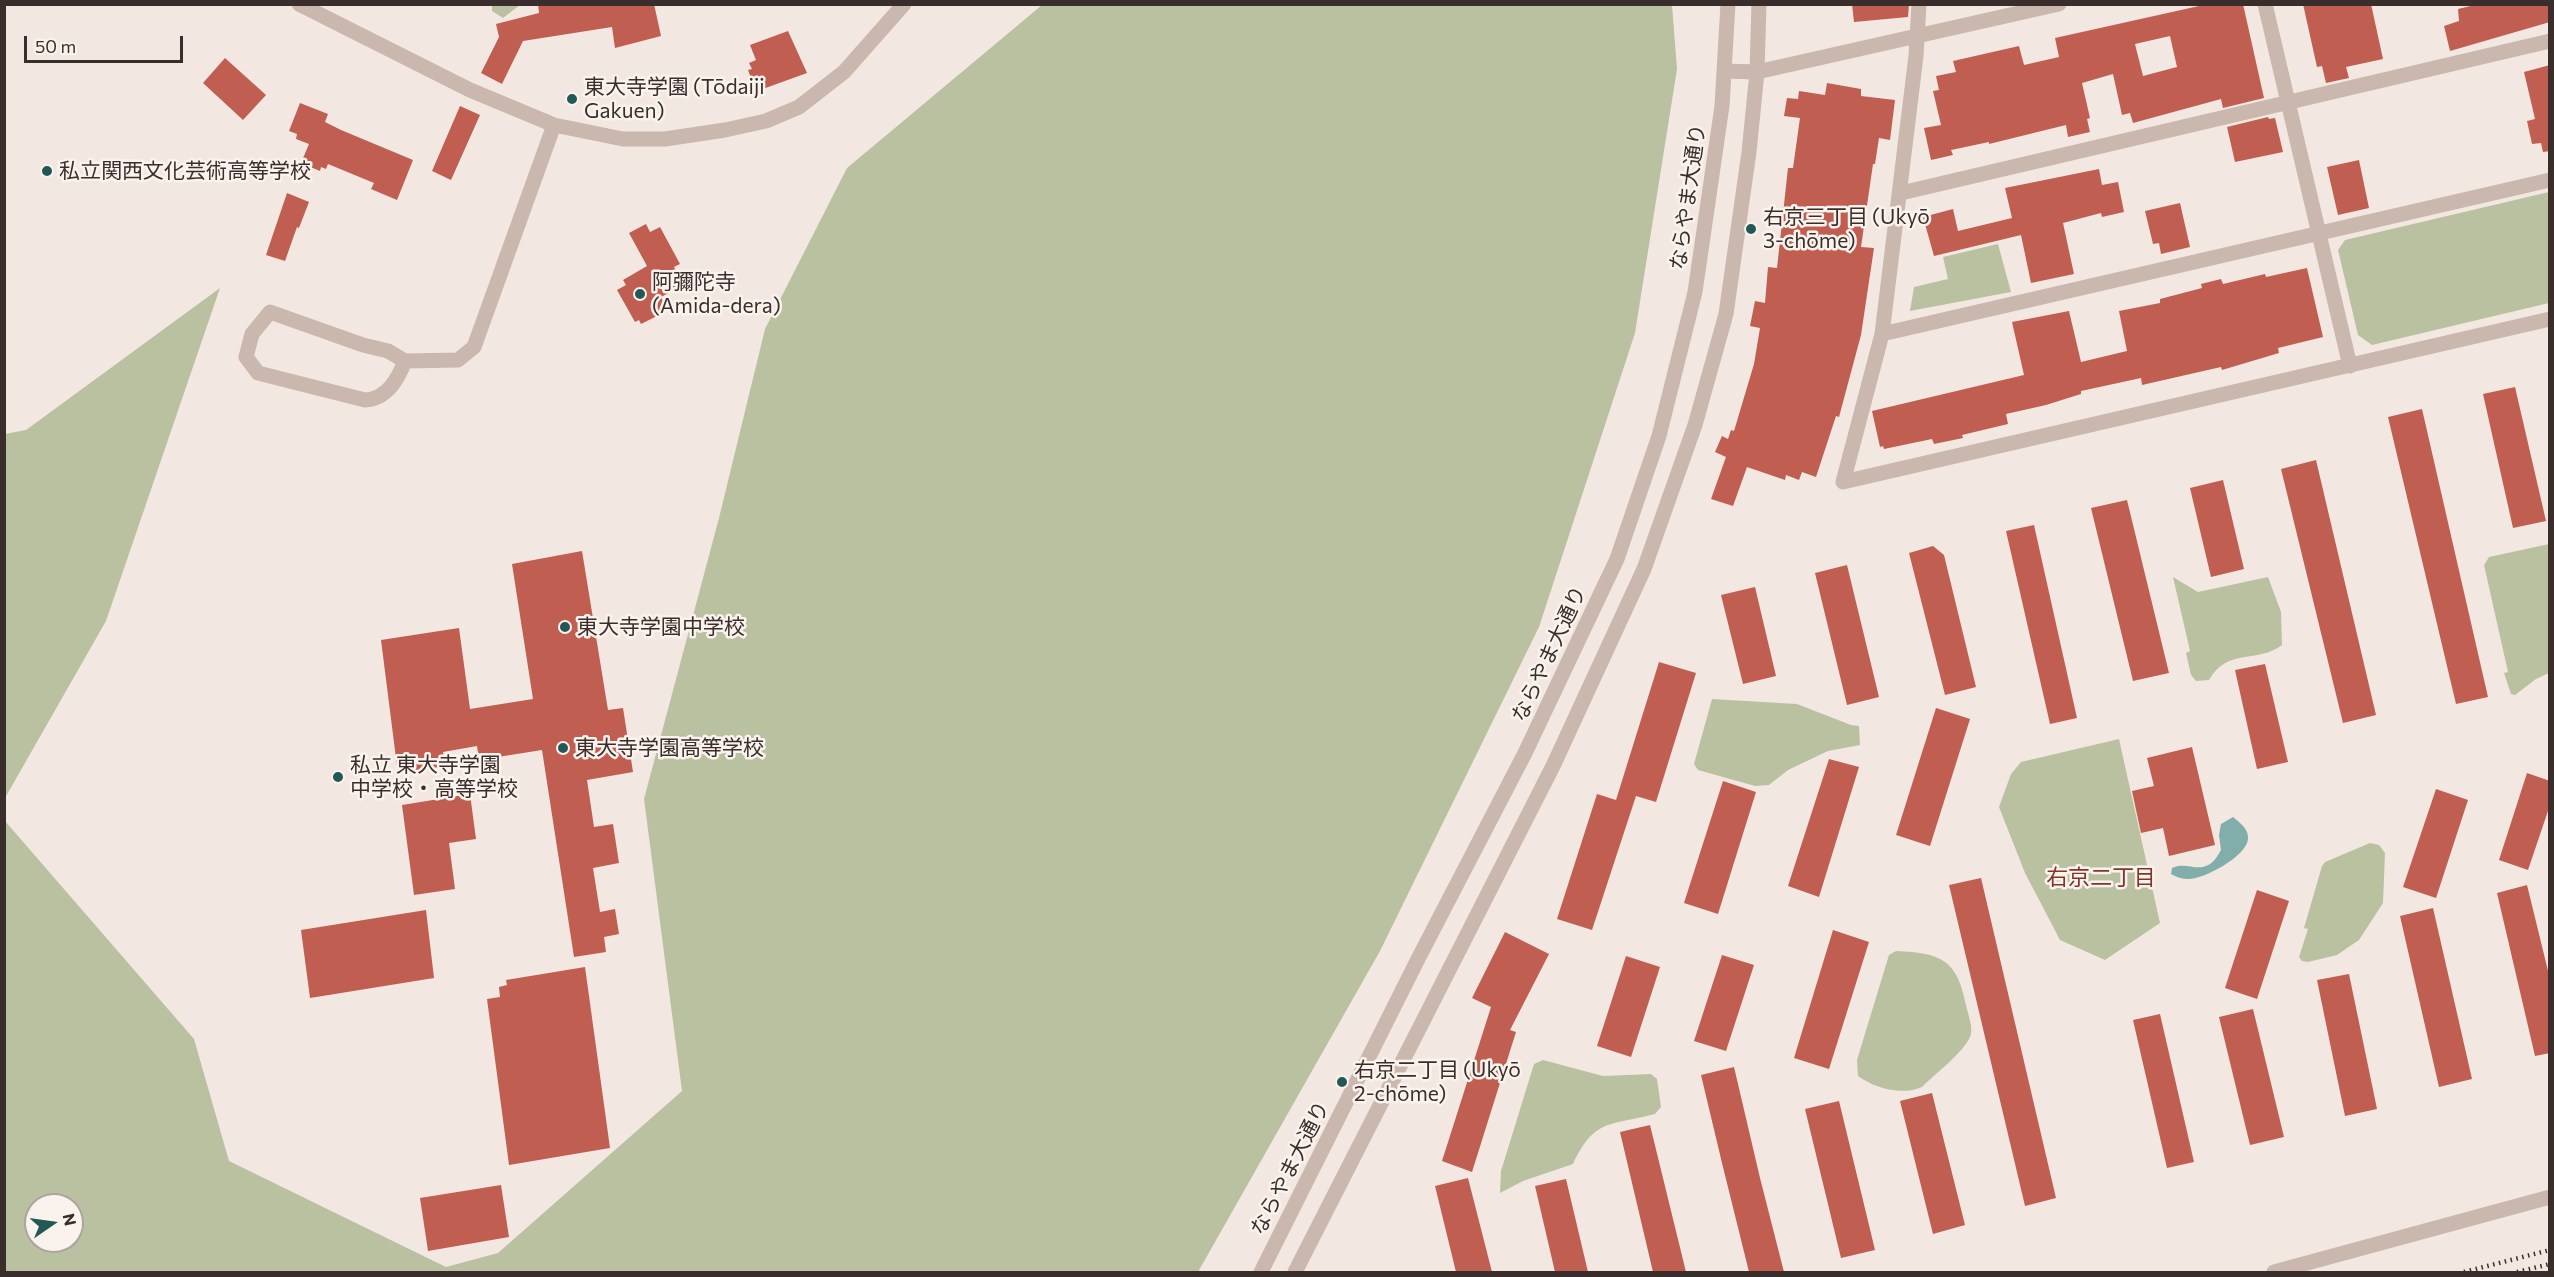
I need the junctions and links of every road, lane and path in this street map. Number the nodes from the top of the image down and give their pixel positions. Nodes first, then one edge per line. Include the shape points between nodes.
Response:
1 (299, 4) edge
2 (904, 4) edge
3 (1728, 4) edge
4 (1759, 4) edge
5 (1919, 4) edge
6 (2059, 4) edge
7 (2265, 4) edge
8 (1918, 36) junction
9 (2550, 41) edge
10 (1725, 71) junction
11 (1757, 72) junction
12 (2288, 104) junction
13 (554, 125) junction
14 (2550, 180) edge
15 (1900, 193) junction
16 (2319, 234) junction
17 (2550, 319) edge
18 (1882, 334) junction
19 (405, 361) junction
20 (2350, 366) junction
21 (2550, 1197) edge
22 (1261, 1272) edge
23 (1295, 1272) edge
24 (2274, 1272) edge

1 - 13 street via 470,90
2 - 13 street via 822,91 799,107 766,121 665,138 596,135
3 - 10 street, ならやま大通り
4 - 11 street
5 - 8 street
6 - 8 street
7 - 12 street
8 - 11 street
8 - 15 street
9 - 12 street
10 - 11 street
10 - 22 street, ならやま大通り via 1695,292 1683,347 1659,436 1617,559 1525,753
11 - 23 street via 1726,314 1695,425 1644,569 1553,766
12 - 15 street
12 - 16 street
13 - 19 street via 474,347 458,360
14 - 16 street
15 - 18 street
16 - 18 street
16 - 20 street
17 - 20 street
18 - 20 street via 1844,482
19 - 19 street via 388,351 270,312 252,334 246,357 258,373 365,400 374,400 397,381
21 - 24 street

